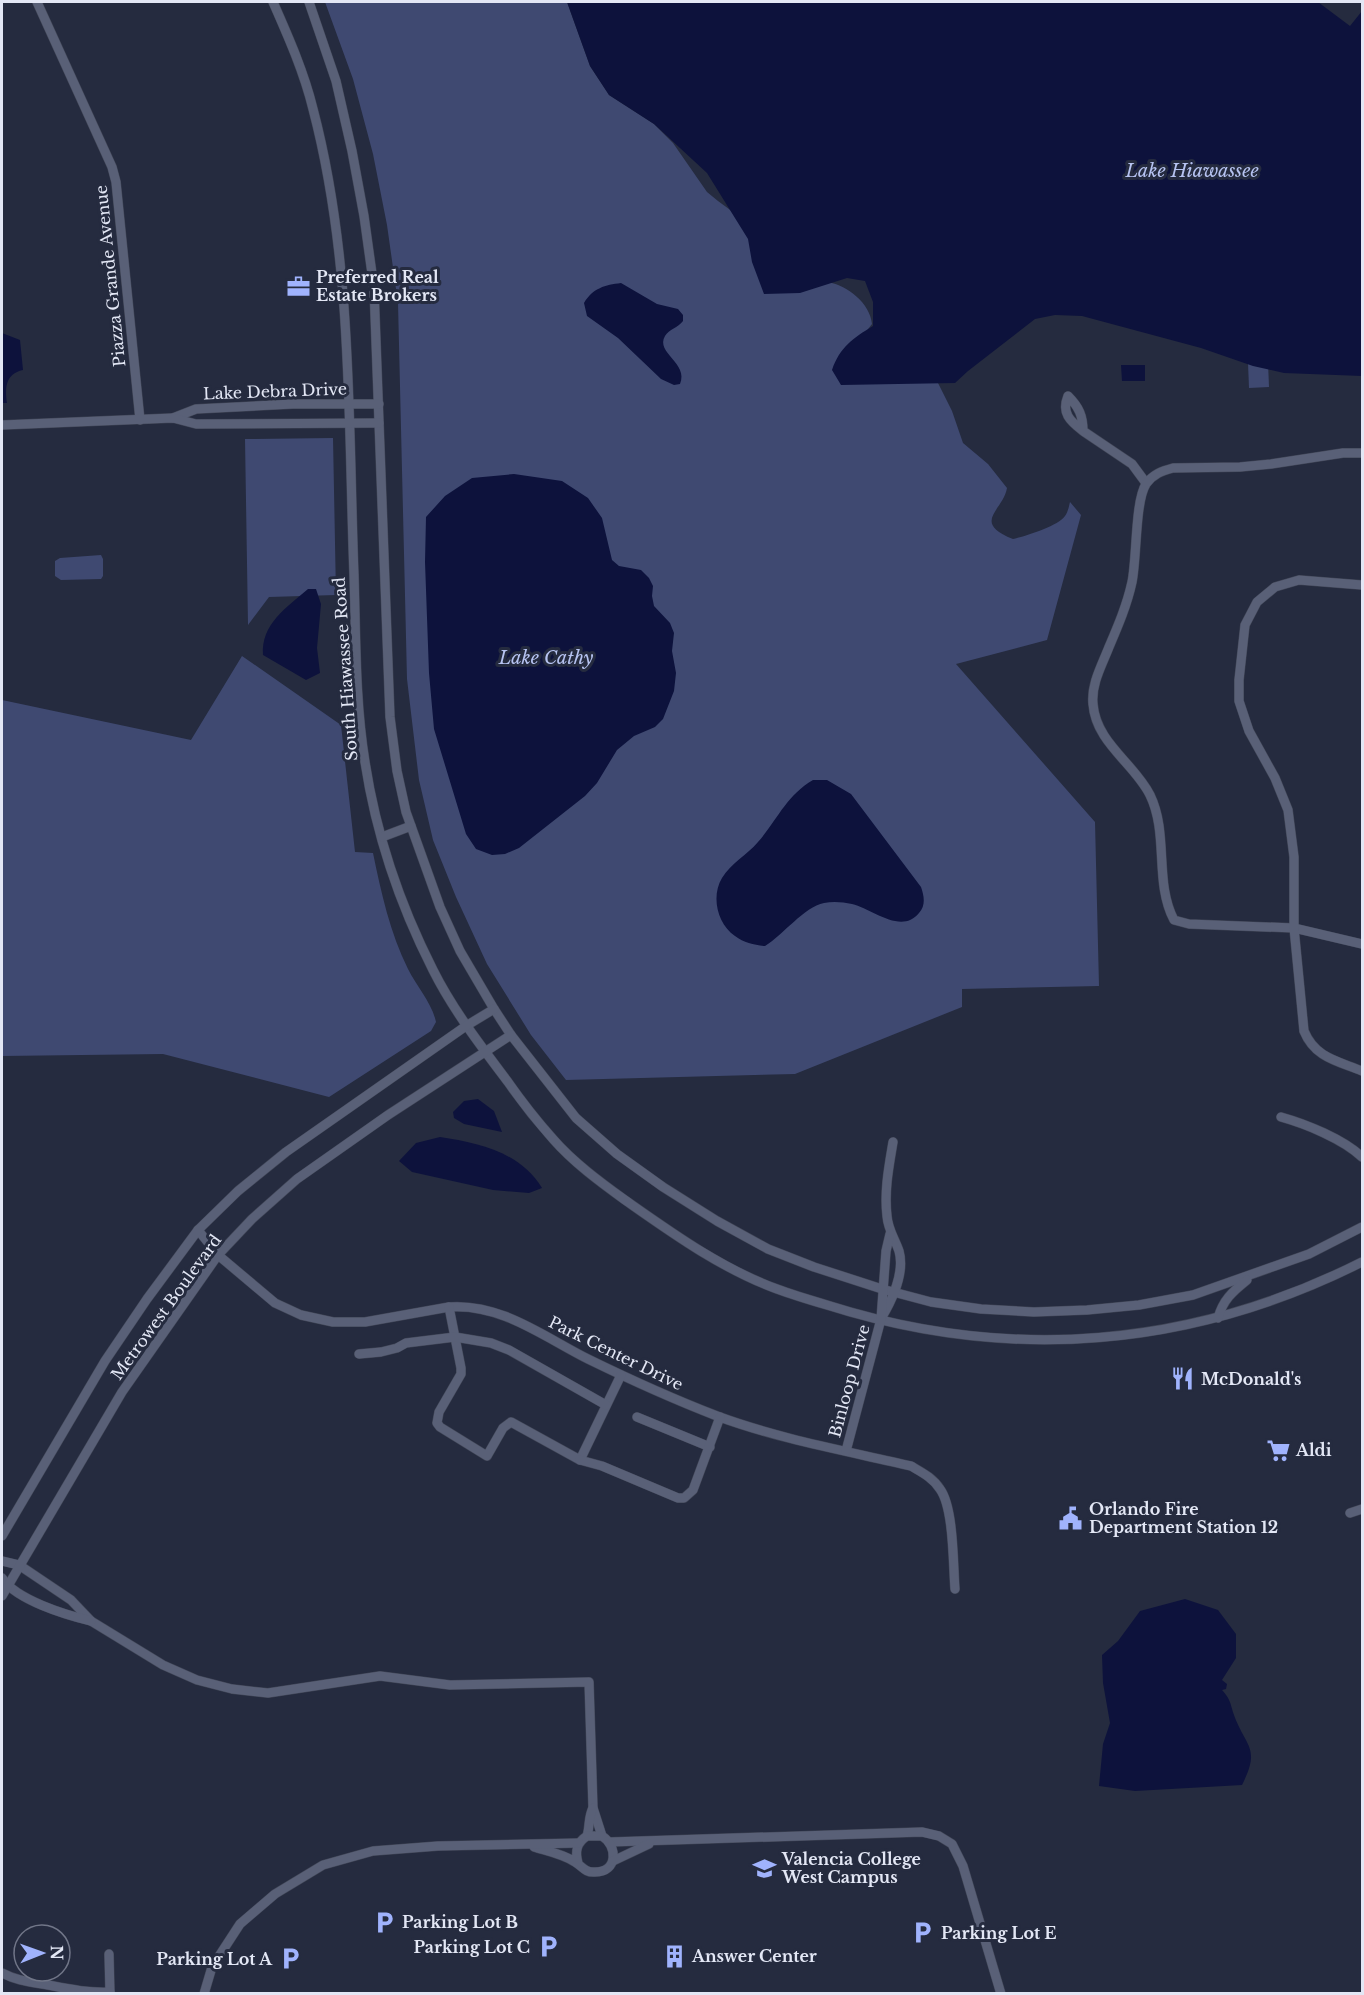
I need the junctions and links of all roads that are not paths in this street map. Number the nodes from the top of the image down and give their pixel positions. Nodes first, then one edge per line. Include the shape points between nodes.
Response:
1 (38, 2) edge
2 (273, 2) edge
3 (309, 2) edge
4 (348, 403) junction
5 (379, 404) junction
6 (253, 406) junction
7 (173, 418) junction
8 (140, 420) junction
9 (379, 423) junction
10 (253, 424) junction
11 (348, 424) junction
12 (2, 425) edge
13 (1083, 431) dead end
14 (1362, 453) edge
15 (1146, 483) junction
16 (1362, 585) edge
17 (411, 826) junction
18 (382, 837) junction
19 (1294, 928) junction
20 (1362, 944) edge
21 (494, 1009) junction
22 (466, 1026) junction
23 (511, 1035) junction
24 (484, 1051) junction
25 (1362, 1071) edge
26 (1281, 1117) dead end
27 (893, 1142) dead end
28 (1362, 1158) edge
29 (1362, 1227) edge
30 (198, 1230) junction
31 (890, 1234) junction
32 (218, 1255) junction
33 (1362, 1262) edge
34 (1253, 1275) junction
35 (882, 1289) junction
36 (895, 1293) junction
37 (449, 1306) junction
38 (1218, 1318) junction
39 (880, 1319) junction
40 (455, 1337) junction
41 (359, 1354) dead end
42 (621, 1375) junction
43 (606, 1405) junction
44 (637, 1417) dead end
45 (720, 1417) junction
46 (710, 1447) junction
47 (846, 1451) junction
48 (580, 1460) junction
49 (1362, 1509) edge
50 (1350, 1513) dead end
51 (2, 1536) edge
52 (2, 1561) edge
53 (19, 1566) junction
54 (4, 1582) edge
55 (955, 1589) dead end
56 (2, 1596) edge
57 (91, 1621) junction
58 (593, 1808) junction
59 (587, 1836) junction
60 (602, 1836) junction
61 (660, 1840) junction
62 (610, 1842) junction
63 (579, 1843) junction
64 (529, 1845) junction
65 (613, 1861) junction
66 (578, 1863) junction
67 (109, 1954) dead end
68 (2, 1973) edge
69 (110, 1993) edge
70 (204, 1994) edge
71 (1001, 1994) edge

1 - 8 street, Piazza Grande Avenue via 116,182
2 - 4 street, South Hiawassee Road via 309,96 325,163 343,291
3 - 5 street via 336,81 364,216 374,288
4 - 5 street, Lake Debra Drive
4 - 6 street, Lake Debra Drive
4 - 11 street, South Hiawassee Road
5 - 9 street
6 - 7 street, Lake Debra Drive via 196,409
6 - 10 street
7 - 8 street, Lake Debra Drive
7 - 10 street, Lake Debra Drive via 196,424
8 - 12 street, Lake Debra Drive
9 - 11 street, Lake Debra Drive
9 - 17 street via 390,717 397,771
10 - 11 street, Lake Debra Drive
11 - 18 street, South Hiawassee Road via 358,694 365,762
13 - 15 street via 1132,464
14 - 15 street via 1240,467 1173,468 1159,472
15 - 19 street via 1140,500 1132,581 1125,609 1095,681 1092,703 1096,721 1149,794 1158,814 1166,905 1174,920
16 - 19 street via 1299,580 1275,587 1257,602 1245,625 1239,701 1249,731 1288,810 1294,857
17 - 18 street
17 - 21 street via 440,907
18 - 22 street, South Hiawassee Road via 402,902 434,972
19 - 20 street
19 - 25 street via 1304,1031 1309,1042 1319,1053
21 - 22 street, Metrowest Boulevard
21 - 23 street
22 - 24 street, South Hiawassee Road
22 - 30 street, Metrowest Boulevard via 286,1152
23 - 24 street, Metrowest Boulevard
23 - 35 street via 576,1118 663,1187 768,1249
24 - 32 street, Metrowest Boulevard via 297,1179
24 - 39 street, South Hiawassee Road via 556,1143 605,1186 663,1227 724,1264 775,1288
26 - 28 street via 1316,1130
27 - 31 street via 886,1201
29 - 34 street via 1309,1254
30 - 32 street, Park Center Drive
30 - 51 street, Metrowest Boulevard via 105,1361
31 - 35 street
31 - 36 street via 900,1264
32 - 37 street, Park Center Drive via 275,1304 301,1315 333,1322 365,1322
32 - 53 street, Metrowest Boulevard via 123,1392
33 - 38 street, South Hiawassee Road via 1314,1286
34 - 36 street via 1193,1295 1087,1310 981,1309
34 - 38 street via 1230,1293
35 - 36 street
35 - 39 street
36 - 39 street
37 - 40 street
37 - 42 street, Park Center Drive via 492,1311 520,1322
38 - 39 street, South Hiawassee Road via 1134,1335 1055,1339 969,1336
39 - 47 street, Binloop Drive
40 - 41 street
40 - 43 street via 509,1350
40 - 48 street via 461,1374 439,1412 440,1427 487,1456 503,1428 511,1422
42 - 43 street
42 - 45 street, Park Center Drive
43 - 48 street
44 - 46 street
45 - 46 street
45 - 47 street, Park Center Drive
46 - 48 street via 693,1490 684,1498
47 - 55 street, Park Center Drive via 911,1466 928,1475 942,1490 948,1506
49 - 50 street
52 - 53 street
53 - 54 street, Metrowest Boulevard
53 - 57 street via 71,1600
54 - 56 street, Metrowest Boulevard
54 - 57 street via 60,1614
57 - 58 street via 163,1665 196,1680 232,1689 268,1693 380,1676 450,1685 589,1682
58 - 59 street
58 - 60 street
59 - 60 street
59 - 63 street
60 - 62 street
61 - 62 street
61 - 65 street
61 - 71 street via 922,1832 939,1836 952,1844 963,1866
62 - 65 street
63 - 64 street
63 - 66 street
64 - 66 street
64 - 70 street via 373,1851 323,1865 275,1894 240,1924 212,1967
65 - 66 street via 607,1869 596,1873
67 - 69 street
68 - 69 street via 59,1988

